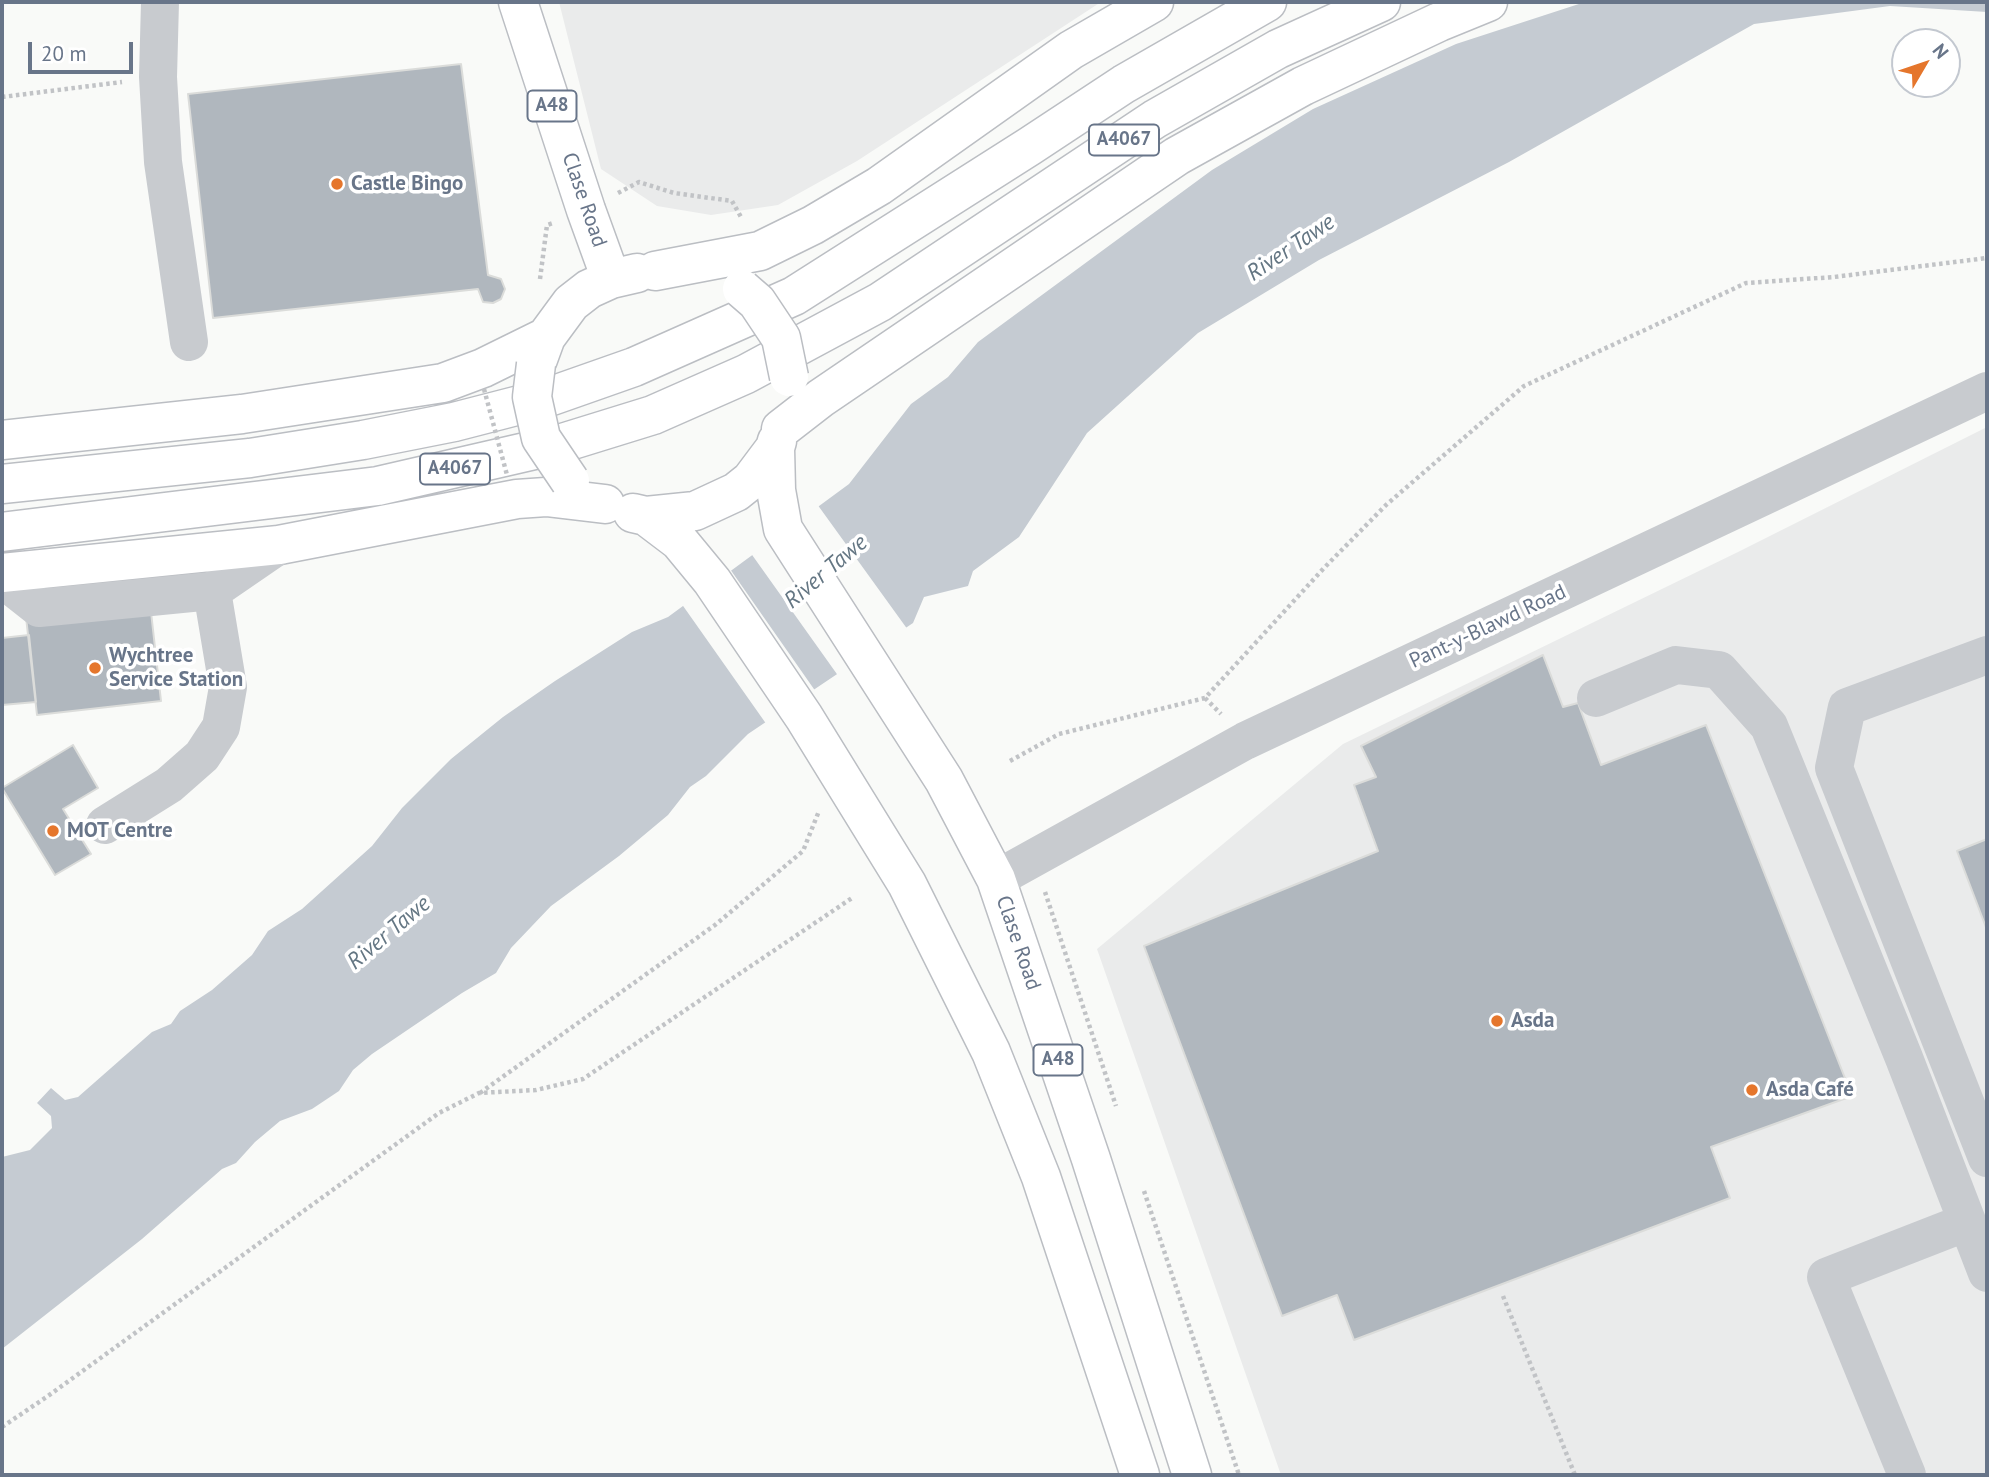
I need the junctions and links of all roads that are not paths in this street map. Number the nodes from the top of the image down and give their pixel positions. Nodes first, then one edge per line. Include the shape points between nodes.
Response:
1 (160, 2) edge
2 (518, 2) edge
3 (1154, 2) edge
4 (1267, 2) edge
5 (1381, 2) edge
6 (1488, 2) edge
7 (655, 271) junction
8 (611, 279) junction
9 (189, 342) dead end
10 (541, 350) junction
11 (1987, 391) edge
12 (778, 439) junction
13 (2, 440) edge
14 (2, 484) edge
15 (606, 505) junction
16 (646, 516) junction
17 (2, 532) edge
18 (279, 545) junction
19 (2, 573) edge
20 (2, 579) edge
21 (212, 591) junction
22 (1987, 655) edge
23 (1596, 698) dead end
24 (105, 825) dead end
25 (996, 879) junction
26 (1987, 1158) edge
27 (1968, 1222) junction
28 (1987, 1273) edge
29 (1140, 1475) edge
30 (1192, 1475) edge
31 (1907, 1475) edge

1 - 9 street via 163,162
2 - 8 main road, Clase Road / A48
3 - 7 main road via 1071,50 879,186 813,225 760,251
4 - 14 main road, A4067 via 1124,84 794,296 634,367 530,402 363,440 250,458
5 - 17 main road, A4067 via 1278,49 1155,119 880,302 746,374 653,415 556,445 378,486
6 - 12 main road via 1303,86 1177,156 821,398
7 - 8 main road
7 - 12 main road, Clase Road, bridge via 722,280 742,289 771,321 789,377
8 - 10 main road via 571,303
10 - 13 main road via 483,379 242,414
10 - 15 main road, bridge via 532,397 541,438 570,481
11 - 25 street, Pant-y-Blawd Road via 1245,741
12 - 16 main road via 751,480 736,492 695,511
12 - 25 main road, Clase Road / A48 via 776,490 783,529 944,780
15 - 16 main road
15 - 18 main road via 546,496 517,499
16 - 29 main road, A48 via 679,541 712,581 804,717 907,884 992,1052 1041,1177
18 - 19 main road
18 - 21 street
20 - 21 street via 38,608
21 - 24 street via 228,687 222,727 202,756 169,785
22 - 26 street via 1847,707 1834,768
23 - 27 street via 1676,665 1719,670 1769,726
25 - 30 main road, Clase Road / A48
27 - 28 street
27 - 31 street via 1826,1277

